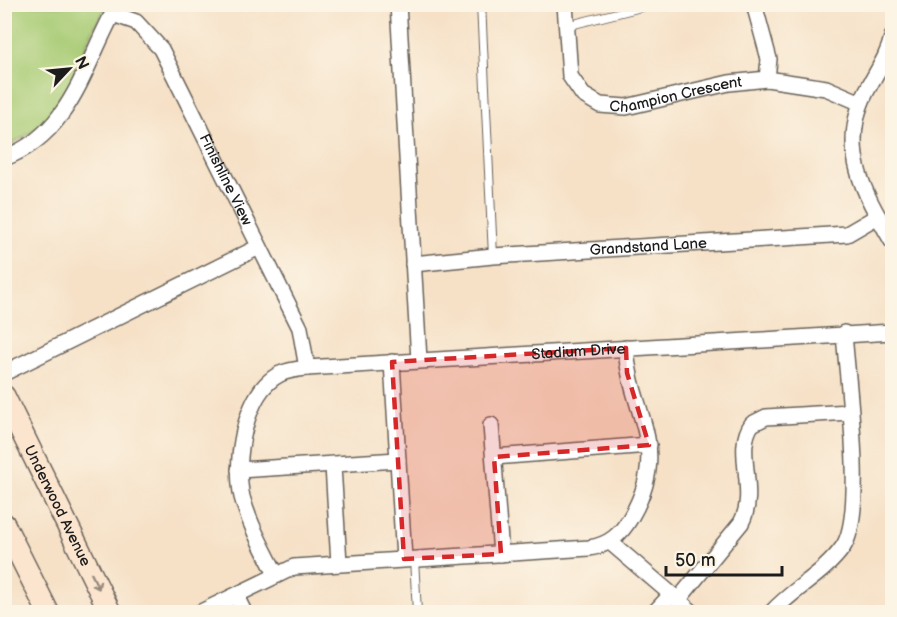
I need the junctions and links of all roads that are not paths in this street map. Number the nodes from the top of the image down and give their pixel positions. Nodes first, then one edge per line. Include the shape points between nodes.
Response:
1 (398, 4) edge
2 (481, 4) edge
3 (565, 4) edge
4 (653, 4) edge
5 (754, 4) edge
6 (116, 9) edge
7 (566, 26) junction
8 (892, 37) edge
9 (767, 79) junction
10 (861, 103) junction
11 (4, 158) edge
12 (878, 216) junction
13 (892, 241) edge
14 (259, 247) junction
15 (493, 256) junction
16 (413, 264) junction
17 (892, 332) edge
18 (844, 333) junction
19 (626, 348) junction
20 (419, 360) junction
21 (392, 362) junction
22 (307, 368) junction
23 (4, 372) edge
24 (4, 396) edge
25 (850, 412) junction
26 (491, 425) dead end
27 (649, 445) junction
28 (494, 457) junction
29 (398, 460) junction
30 (333, 466) junction
31 (239, 470) junction
32 (4, 524) edge
33 (610, 542) junction
34 (501, 554) junction
35 (409, 559) junction
36 (339, 563) junction
37 (276, 574) junction
38 (236, 596) junction
39 (674, 597) junction
40 (48, 612) edge
41 (110, 612) edge
42 (201, 612) edge
43 (244, 612) edge
44 (417, 612) edge
45 (655, 612) edge
46 (692, 612) edge
47 (772, 612) edge

1 - 16 street
2 - 15 lane
3 - 7 street, Champion Crescent
4 - 7 lane
5 - 9 street via 769,58
6 - 11 street via 67,110 35,142
6 - 14 street, Finishline View via 149,33 161,49
7 - 9 street, Champion Crescent via 570,76 583,95 600,105 626,107 729,83
8 - 10 street via 889,51
9 - 10 street, Champion Crescent via 826,88
10 - 12 street via 855,130 858,175
12 - 13 street
12 - 15 street, Grandstand Lane via 847,234
14 - 22 street, Finishline View via 300,328
14 - 23 street
15 - 16 street, Grandstand Lane
16 - 20 street
17 - 18 street
18 - 19 street
18 - 25 street
19 - 20 street, Stadium Drive
19 - 27 street, Stadium Drive via 627,373
20 - 21 street, Stadium Drive
21 - 22 street, Stadium Drive
21 - 29 street
22 - 31 street, Stadium Drive via 279,375 258,396 244,429
24 -> 41 main road, Underwood Avenue
25 - 39 street via 766,417 752,424 745,441 748,512
25 - 47 street via 855,500 850,535 828,565
26 - 28 street
27 - 28 street
27 - 33 street, Stadium Drive via 646,479 636,508
28 - 34 street
29 - 30 street
29 - 35 street
30 - 31 street
30 - 36 street
31 - 37 street, Stadium Drive via 242,496
32 - 40 main road
33 - 34 street via 589,548
33 - 39 street
34 - 35 street
35 - 36 street
35 - 44 lane
36 - 37 street via 294,567
37 - 38 street
38 - 42 street
38 - 43 street
39 - 45 street
39 - 46 street

